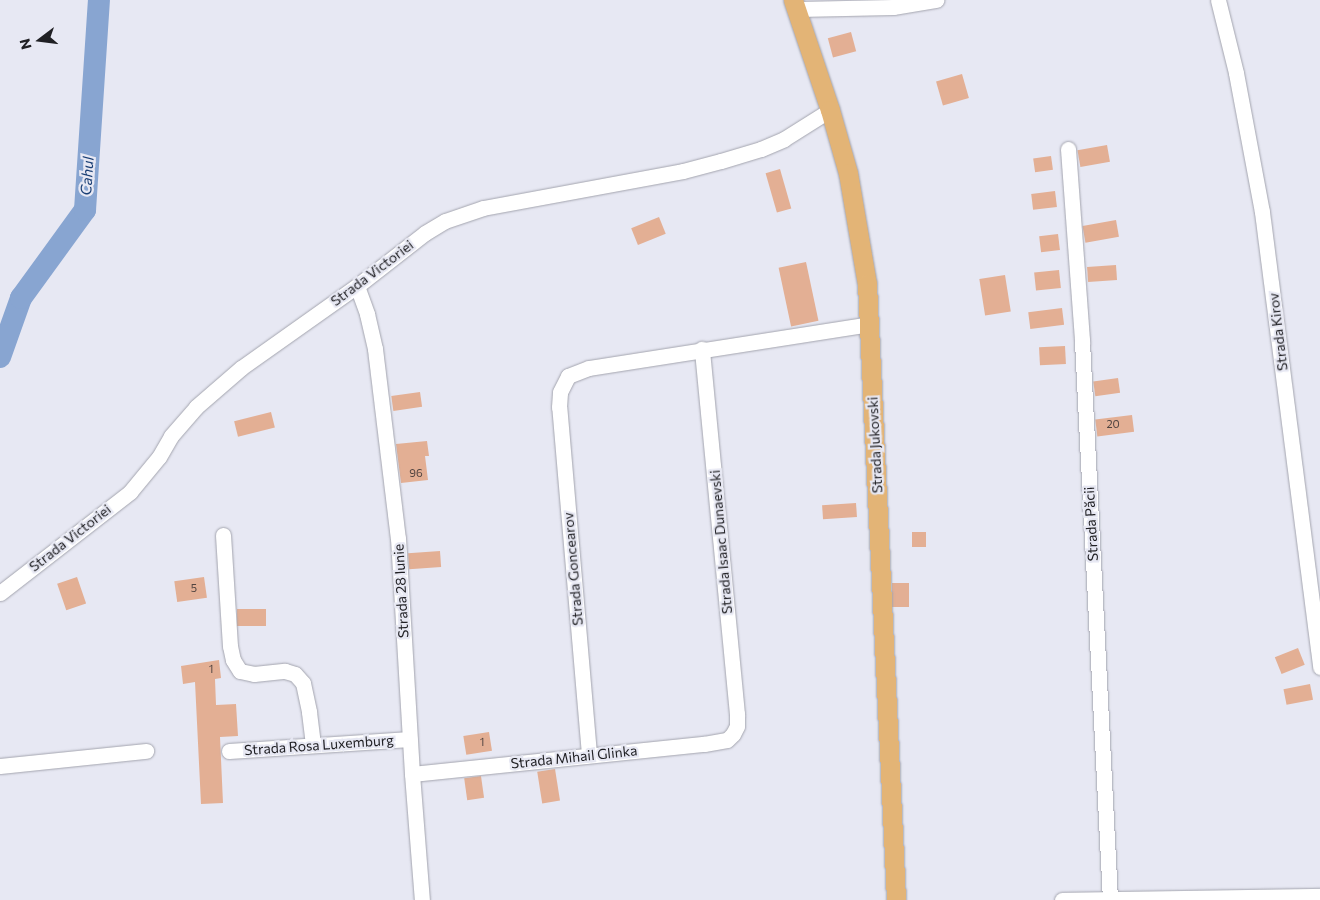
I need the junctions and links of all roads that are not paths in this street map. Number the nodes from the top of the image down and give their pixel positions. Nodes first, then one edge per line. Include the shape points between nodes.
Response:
1 (936, 0) edge
2 (1218, 0) edge
3 (796, 5) edge
4 (830, 110) junction
5 (1068, 149) dead end
6 (357, 286) junction
7 (870, 324) junction
8 (702, 349) junction
9 (223, 535) dead end
10 (0, 594) edge
11 (1320, 667) edge
12 (733, 734) joint
13 (410, 739) junction
14 (312, 744) junction
15 (146, 751) dead end
16 (228, 751) dead end
17 (589, 754) junction
18 (0, 766) edge
19 (412, 774) junction
20 (1320, 896) edge
21 (1110, 898) junction
22 (422, 900) edge
23 (896, 900) edge
24 (1062, 900) edge

1 - 3 street via 894,7
2 - 11 street, Strada Kirov via 1236,72 1262,212
3 - 4 main road, Strada Jukovski
4 - 6 street, Strada Victoriei via 784,139 721,161 464,213 425,232
4 - 7 main road, Strada Jukovski via 848,173 861,241
5 - 21 street, Strada Păcii via 1082,341
6 - 10 street, Strada Victoriei via 240,368 196,407 130,492
6 - 13 street, Strada 28 Iunie via 375,349 398,538
7 - 8 street
7 - 23 main road, Strada Jukovski
8 - 12 street, Strada Isaac Dunaevski via 737,714
8 - 17 street, Strada Goncearov via 589,368 568,376 563,385 560,407
9 - 14 street via 233,660 240,671 254,674 284,670 295,674 302,683
12 - 17 street, Strada Mihail Glinka via 720,742
13 - 14 street, Strada Rosa Luxemburg
13 - 19 street, Strada 28 Iunie
14 - 16 street, Strada Rosa Luxemburg
15 - 18 street
17 - 19 street, Strada Mihail Glinka
19 - 22 street, Strada 28 Iunie
20 - 21 street
21 - 24 street

